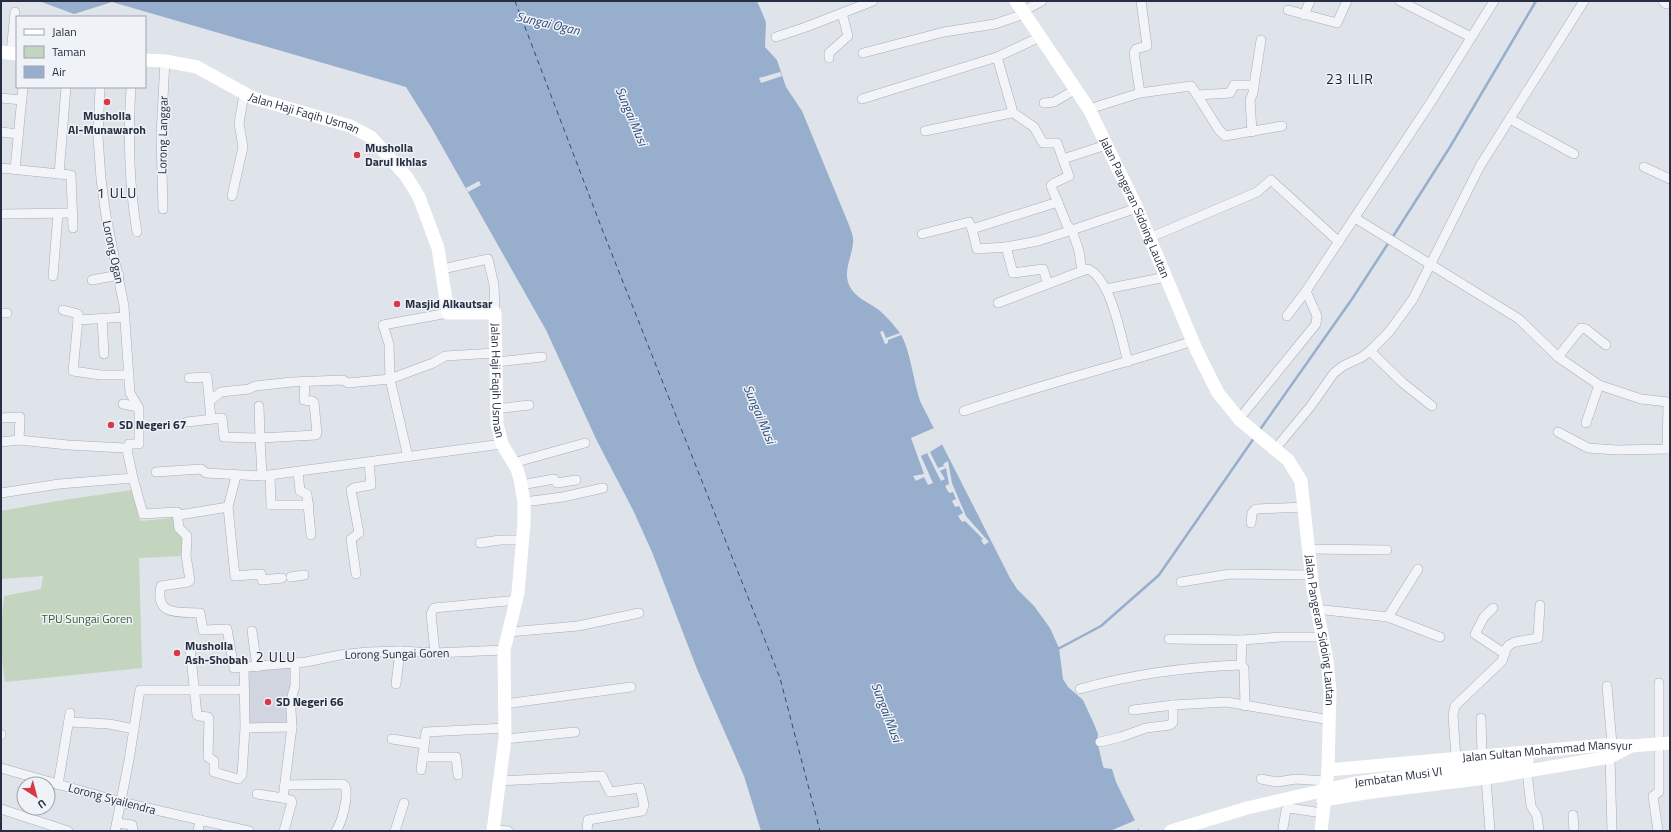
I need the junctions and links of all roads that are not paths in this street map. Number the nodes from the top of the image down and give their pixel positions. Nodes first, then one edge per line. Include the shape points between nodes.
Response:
1 (873, 1) edge
2 (1042, 1) edge
3 (1141, 1) edge
4 (1310, 1) edge
5 (1347, 1) edge
6 (1400, 1) edge
7 (1494, 1) edge
8 (1584, 1) edge
9 (1663, 1) edge
10 (1670, 2) edge
11 (1021, 8) edge
12 (1288, 10) dead end
13 (15, 12) dead end
14 (842, 13) junction
15 (1304, 15) junction
16 (776, 37) dead end
17 (1040, 37) junction
18 (1471, 37) junction
19 (1261, 40) dead end
20 (10, 53) edge
21 (863, 53) dead end
22 (997, 57) junction
23 (830, 58) dead end
24 (146, 60) edge
25 (166, 61) junction
26 (1254, 85) junction
27 (1074, 86) junction
28 (23, 88) edge
29 (66, 88) edge
30 (100, 88) edge
31 (131, 88) edge
32 (1140, 92) junction
33 (244, 94) junction
34 (1197, 95) junction
35 (1, 98) edge
36 (862, 99) dead end
37 (22, 100) junction
38 (1044, 103) dead end
39 (1088, 109) junction
40 (1012, 112) junction
41 (1510, 118) junction
42 (1282, 126) dead end
43 (925, 131) dead end
44 (1, 132) edge
45 (1252, 132) junction
46 (18, 134) junction
47 (1106, 145) junction
48 (1574, 154) dead end
49 (1063, 159) junction
50 (1644, 167) dead end
51 (1, 168) edge
52 (15, 169) junction
53 (59, 174) junction
54 (1670, 179) edge
55 (232, 196) dead end
56 (1058, 202) junction
57 (1136, 208) junction
58 (163, 209) dead end
59 (72, 213) junction
60 (1, 214) edge
61 (58, 214) junction
62 (1355, 218) junction
63 (72, 228) dead end
64 (972, 229) junction
65 (1072, 230) junction
66 (137, 232) dead end
67 (922, 234) dead end
68 (1149, 238) junction
69 (1339, 242) junction
70 (1006, 247) junction
71 (1430, 265) junction
72 (442, 269) junction
73 (1082, 271) junction
74 (119, 275) junction
75 (53, 276) dead end
76 (1166, 277) junction
77 (92, 280) dead end
78 (1048, 284) junction
79 (1106, 289) junction
80 (1306, 291) junction
81 (998, 303) dead end
82 (63, 310) dead end
83 (495, 312) junction
84 (448, 313) junction
85 (1287, 316) dead end
86 (125, 317) junction
87 (102, 318) junction
88 (78, 320) junction
89 (1193, 341) junction
90 (1606, 345) dead end
91 (1370, 351) junction
92 (104, 354) dead end
93 (1558, 356) junction
94 (542, 357) dead end
95 (496, 358) junction
96 (1128, 362) junction
97 (129, 375) junction
98 (189, 378) dead end
99 (390, 379) junction
100 (305, 381) junction
101 (1599, 385) junction
102 (210, 401) junction
103 (123, 404) dead end
104 (529, 405) dead end
105 (259, 406) dead end
106 (1432, 406) dead end
107 (138, 407) junction
108 (496, 409) junction
109 (964, 411) dead end
110 (1, 418) edge
111 (211, 419) junction
112 (1240, 420) junction
113 (187, 422) dead end
114 (1586, 422) dead end
115 (1558, 432) dead end
116 (20, 440) junction
117 (260, 440) junction
118 (1, 442) edge
119 (502, 443) junction
120 (585, 443) dead end
121 (1272, 446) junction
122 (1668, 449) edge
123 (127, 450) junction
124 (408, 457) junction
125 (369, 463) junction
126 (513, 463) junction
127 (156, 472) dead end
128 (298, 472) junction
129 (266, 475) junction
130 (236, 476) junction
131 (133, 478) junction
132 (576, 480) dead end
133 (521, 485) junction
134 (603, 488) dead end
135 (1, 493) edge
136 (524, 502) junction
137 (309, 505) junction
138 (228, 507) junction
139 (1305, 507) junction
140 (179, 515) junction
141 (1251, 523) dead end
142 (311, 535) dead end
143 (523, 540) junction
144 (480, 543) dead end
145 (1308, 543) junction
146 (1387, 550) dead end
147 (1418, 569) dead end
148 (356, 574) dead end
149 (304, 575) dead end
150 (1311, 575) junction
151 (1181, 582) dead end
152 (517, 596) junction
153 (1540, 605) dead end
154 (1493, 608) dead end
155 (1316, 609) junction
156 (639, 614) dead end
157 (1388, 617) junction
158 (252, 631) dead end
159 (510, 632) junction
160 (1440, 637) dead end
161 (1323, 638) junction
162 (1169, 639) dead end
163 (1242, 640) junction
164 (190, 647) dead end
165 (504, 650) junction
166 (400, 651) junction
167 (435, 653) junction
168 (1505, 654) junction
169 (295, 663) junction
170 (1241, 665) junction
171 (257, 667) junction
172 (244, 668) junction
173 (1659, 683) dead end
174 (396, 684) dead end
175 (1606, 686) dead end
176 (632, 687) dead end
177 (196, 689) junction
178 (1080, 689) dead end
179 (245, 690) junction
180 (504, 704) junction
181 (1173, 705) junction
182 (1245, 706) junction
183 (1133, 710) dead end
184 (1481, 718) dead end
185 (1330, 720) junction
186 (292, 727) junction
187 (245, 728) junction
188 (134, 729) junction
189 (506, 730) junction
190 (575, 732) dead end
191 (392, 738) dead end
192 (1100, 742) dead end
193 (424, 744) junction
194 (1664, 744) edge
195 (1631, 746) junction
196 (1611, 751) junction
197 (1482, 755) junction
198 (423, 757) junction
199 (1456, 758) junction
200 (1, 768) edge
201 (421, 770) dead end
202 (1527, 772) junction
203 (458, 775) dead end
204 (1326, 775) junction
205 (1486, 778) junction
206 (1262, 779) dead end
207 (500, 781) junction
208 (58, 785) junction
209 (285, 785) junction
210 (257, 794) dead end
211 (283, 798) junction
212 (121, 802) junction
213 (404, 802) dead end
214 (1322, 807) junction
215 (1, 809) edge
216 (1573, 815) dead end
217 (200, 820) junction
218 (116, 827) edge
219 (1283, 828) dead end
220 (399, 830) edge
221 (493, 830) edge
222 (68, 831) edge
223 (133, 831) edge
224 (198, 831) edge
225 (249, 831) edge
226 (284, 831) edge
227 (336, 831) edge
228 (508, 831) edge
229 (587, 831) edge
230 (1171, 831) edge
231 (1320, 831) edge
232 (1490, 831) edge
233 (1540, 831) edge
234 (1574, 831) edge
235 (1612, 831) edge
236 (1658, 831) edge

1 - 14 street
2 - 11 street
3 - 32 street via 1146,42 1145,48 1134,53
4 - 15 street
5 - 15 street via 1337,23
6 - 18 street
7 - 18 street
8 - 41 street
9 - 10 street via 1666,4
11 - 17 street, Jalan Pangeran Sidoing Lautan
11 - 21 street via 995,24 944,32
12 - 15 street
13 - 20 street
14 - 16 street
14 - 23 street via 848,36 830,51
17 - 22 street
17 - 27 street, Jalan Pangeran Sidoing Lautan
18 - 62 street
19 - 26 street
22 - 36 street
22 - 40 street
24 - 25 street, Jalan Haji Faqih Usman
25 - 33 street, Jalan Haji Faqih Usman via 197,67
25 - 58 street, Lorong Langgar via 161,135
26 - 34 street via 1234,85 1230,93
26 - 45 street via 1254,93 1250,100
27 - 38 street via 1054,102
27 - 39 street, Jalan Pangeran Sidoing Lautan
28 - 37 street
29 - 53 street
30 - 74 street, Lorong Ogan via 98,137 101,179
31 - 66 street via 129,133
32 - 34 street via 1190,86
32 - 39 street
33 - 55 street via 239,123 244,147
33 - 72 street, Jalan Haji Faqih Usman via 350,126 371,137 406,176 419,197 432,230
34 - 45 street via 1224,136
35 - 37 street
37 - 46 street
39 - 47 street, Jalan Pangeran Sidoing Lautan
40 - 43 street
40 - 49 street via 1034,126 1043,143 1057,142
41 - 48 street
41 - 71 street via 1480,166
42 - 45 street
44 - 46 street
46 - 52 street
47 - 49 street
47 - 57 street, Jalan Pangeran Sidoing Lautan
49 - 56 street via 1069,176 1052,185
50 - 54 street
51 - 52 street
52 - 53 street
53 - 59 street via 71,174
56 - 64 street
56 - 65 street via 1067,225
57 - 65 street
57 - 68 street, Jalan Pangeran Sidoing Lautan
59 - 61 street
59 - 63 street
60 - 61 street
61 - 75 street
62 - 69 street
62 - 71 street
64 - 67 street via 969,222
64 - 70 street via 976,248
65 - 70 street via 1038,241
65 - 73 street
68 - 69 street via 1257,192 1271,180
68 - 76 street, Jalan Pangeran Sidoing Lautan
69 - 80 street
70 - 78 street via 1013,273 1043,269
71 - 91 street via 1413,299 1391,329
71 - 93 street via 1486,296 1519,318
72 - 83 street via 488,259 494,285
72 - 84 street, Jalan Haji Faqih Usman
73 - 78 street
73 - 79 street via 1092,271
74 - 77 street
74 - 86 street, Lorong Ogan
76 - 79 street
76 - 89 street, Jalan Pangeran Sidoing Lautan
78 - 81 street
79 - 96 street
80 - 85 street
80 - 112 street via 1317,316 1316,324
82 - 88 street via 78,314
83 - 84 street, Jalan Haji Faqih Usman
83 - 95 street, Jalan Haji Faqih Usman
84 - 99 street via 383,325 389,344
86 - 87 street
86 - 97 street, Lorong Ogan
87 - 88 street
87 - 92 street
88 - 97 street via 74,371 101,376
89 - 96 street
89 - 112 street, Jalan Pangeran Sidoing Lautan via 1218,393
90 - 93 street via 1582,328
91 - 106 street via 1403,383
91 - 121 street via 1334,373 1310,407
93 - 101 street
94 - 95 street
95 - 99 street via 445,356
95 - 108 street, Jalan Haji Faqih Usman
96 - 109 street
97 - 107 street, Lorong Ogan via 130,393
98 - 102 street via 207,377
99 - 100 street via 348,383 343,380
99 - 124 street
100 - 102 street via 221,392
100 - 117 street via 304,400 314,402 316,434
101 - 114 street
101 - 122 street via 1641,400 1668,402
102 - 111 street
103 - 107 street
104 - 108 street
105 - 117 street
107 - 123 street via 139,444 130,444
108 - 119 street, Jalan Haji Faqih Usman
110 - 116 street via 20,417
111 - 113 street
111 - 117 street via 223,419 225,438
112 - 121 street, Jalan Pangeran Sidoing Lautan
115 - 122 street via 1588,448
116 - 118 street
116 - 123 street
117 - 129 street via 260,453
119 - 124 street
119 - 126 street, Jalan Haji Faqih Usman
120 - 126 street
121 - 139 street, Jalan Pangeran Sidoing Lautan via 1292,464 1299,475
123 - 131 street
124 - 125 street
125 - 128 street
125 - 148 street via 372,483 370,486 354,488 351,492 359,533 351,539
126 - 133 street, Jalan Haji Faqih Usman
127 - 130 street via 201,468 205,473
128 - 129 street
128 - 137 street via 300,491 307,493
129 - 130 street
129 - 137 street via 271,505
130 - 138 street
131 - 135 street via 59,484
131 - 140 street via 143,514 176,512
132 - 133 street via 557,483 554,479
133 - 136 street, Jalan Haji Faqih Usman
134 - 136 street
136 - 143 street, Jalan Haji Faqih Usman
137 - 142 street
138 - 140 street
138 - 149 street via 235,576 260,574 262,580
139 - 141 street via 1256,510 1252,512
139 - 145 street, Jalan Pangeran Sidoing Lautan
140 - 172 street via 179,528 186,536 190,580 162,585 160,600 166,609 200,613 203,630 227,629 233,668
143 - 144 street
143 - 152 street, Jalan Haji Faqih Usman
145 - 146 street
145 - 150 street, Jalan Pangeran Sidoing Lautan
147 - 157 street
150 - 151 street via 1230,574
150 - 155 street, Jalan Pangeran Sidoing Lautan
152 - 159 street, Jalan Haji Faqih Usman
152 - 167 street via 434,608 431,614
153 - 168 street via 1538,638 1514,642 1507,647
154 - 168 street via 1484,617 1475,634
155 - 157 street
155 - 161 street, Jalan Pangeran Sidoing Lautan
156 - 159 street via 578,626
157 - 160 street
158 - 171 street
159 - 165 street, Jalan Haji Faqih Usman
161 - 163 street via 1282,637
161 - 185 street, Jalan Pangeran Sidoing Lautan via 1329,678
162 - 163 street
163 - 170 street
164 - 177 street
165 - 167 street, Lorong Sungai Goren
165 - 180 street, Jalan Haji Faqih Usman
166 - 167 street, Lorong Sungai Goren
166 - 169 street, Lorong Sungai Goren via 340,655
166 - 174 street
168 - 199 street via 1502,661 1454,708
169 - 171 street, Lorong Sungai Goren
169 - 186 street
170 - 178 street via 1203,666 1159,672 1115,679
170 - 182 street via 1244,668
171 - 172 street, Lorong Sungai Goren
172 - 179 street
173 - 194 street
175 - 196 street
176 - 180 street
177 - 179 street
177 - 187 street via 197,715 209,718 208,757 214,761 215,772 241,777
177 - 188 street via 140,690
179 - 187 street
180 - 189 street, Jalan Haji Faqih Usman
181 - 182 street via 1227,702
181 - 183 street
181 - 192 street via 1173,722 1170,725 1146,728
182 - 185 street
184 - 197 street
185 - 204 street, Jalan Pangeran Sidoing Lautan
186 - 187 street
186 - 209 street
188 - 208 street via 70,718
188 - 212 street
189 - 190 street
189 - 193 street via 427,732
189 - 207 street, Jalan Haji Faqih Usman
191 - 193 street
193 - 198 street
194 - 195 street, Jalan Sultan Mohammad Mansyur
194 - 236 street via 1660,792 1653,796
195 - 196 street
195 - 230 street, Jembatan Musi VI, bridge via 1355,783 1247,808
196 - 197 street, Jalan Sultan Mohammad Mansyur
196 - 202 street
196 - 235 street
197 - 199 street, Jalan Sultan Mohammad Mansyur
198 - 201 street
198 - 203 street via 456,757
199 - 204 street, Jalan Sultan Mohammad Mansyur
200 - 208 street, Lorong Syailendra
202 - 205 street
202 - 233 street via 1531,806 1537,816
204 - 206 street via 1277,782
204 - 214 street, Jalan Pangeran Sidoing Lautan
205 - 214 street via 1372,792
205 - 232 street
207 - 221 street, Jalan Haji Faqih Usman
207 - 229 street via 602,776 610,792 640,788 644,805 642,811 588,820
208 - 212 street, Lorong Syailendra
209 - 211 street
209 - 227 street via 343,784 344,808
210 - 211 street
211 - 226 street via 292,802
212 - 217 street, Lorong Syailendra
212 - 218 street
213 - 220 street
214 - 219 street via 1289,808 1286,810
214 - 231 street, Jalan Pangeran Sidoing Lautan
215 - 222 street
216 - 234 street
217 - 224 street
217 - 225 street, Lorong Syailendra
218 - 223 street via 133,826
221 - 228 street

